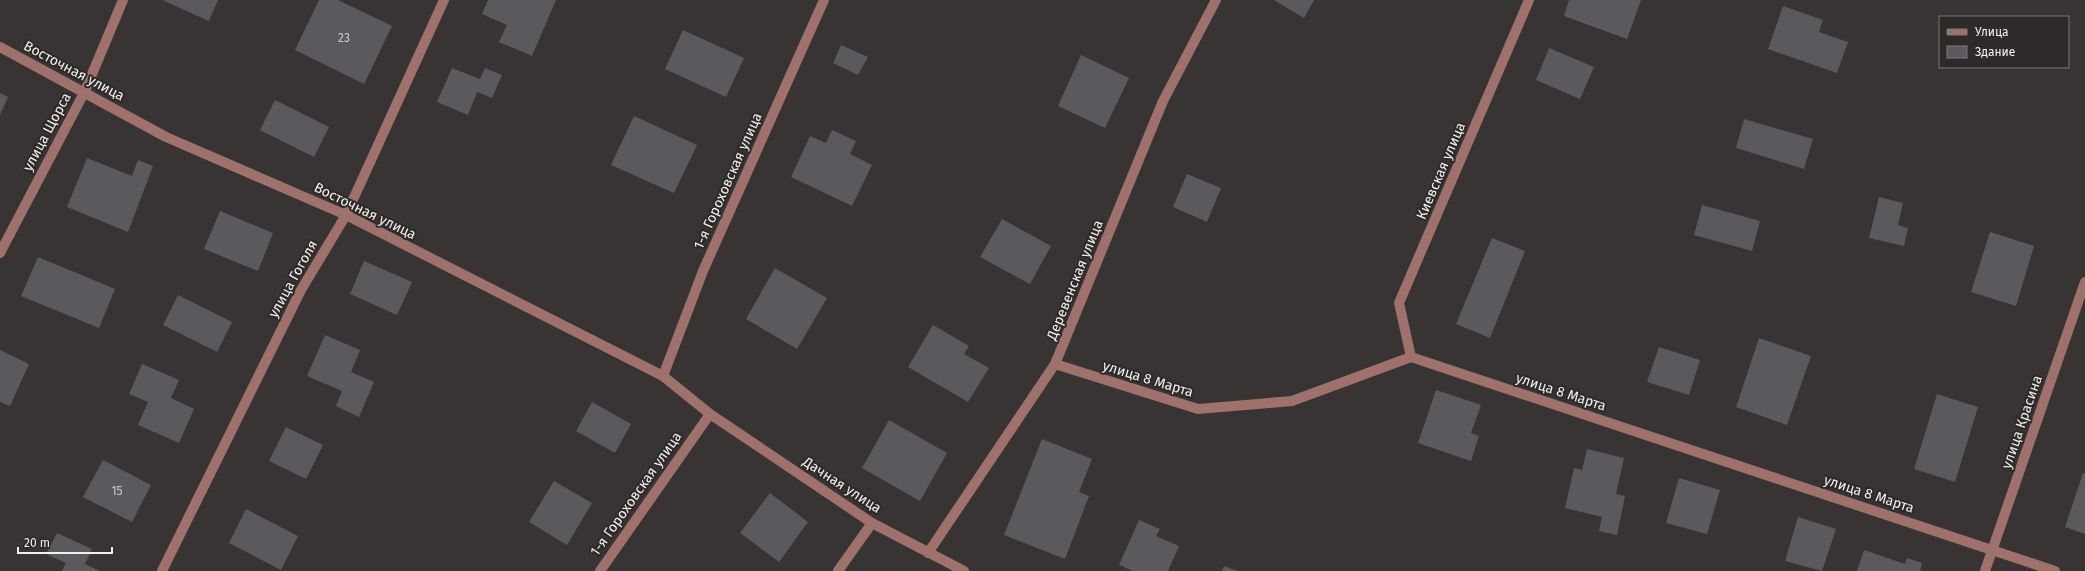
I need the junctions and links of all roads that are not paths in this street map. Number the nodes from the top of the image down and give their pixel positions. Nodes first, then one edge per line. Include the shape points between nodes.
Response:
1 (123, 0) edge
2 (444, 0) edge
3 (824, 0) edge
4 (1216, 0) edge
5 (1529, 0) edge
6 (0, 46) edge
7 (85, 91) junction
8 (346, 215) junction
9 (0, 253) edge
10 (2085, 282) edge
11 (1411, 357) junction
12 (1055, 364) junction
13 (663, 376) junction
14 (710, 414) junction
15 (872, 522) junction
16 (1992, 550) junction
17 (928, 553) junction
18 (162, 571) edge
19 (600, 571) edge
20 (838, 571) edge
21 (964, 571) edge
22 (1984, 571) edge
23 (2055, 571) edge

1 - 7 street, улица Щорса
2 - 8 street, улица Гоголя
3 - 13 street, 1-я Гороховская улица via 703,271
4 - 12 street, Деревенская улица via 1163,101
5 - 11 street, Киевская улица via 1399,303
6 - 7 street, Восточная улица
7 - 8 street, Восточная улица via 166,137
7 - 9 street, улица Щорса
8 - 13 street, Восточная улица
8 - 18 street, улица Гоголя via 300,290
10 - 16 street, улица Красина
11 - 12 street, улица 8 Марта via 1292,402 1198,409
11 - 16 street, улица 8 Марта
12 - 17 street, Деревенская улица
13 - 14 street, Восточная улица
14 - 15 street, Дачная улица
14 - 19 street, 1-я Гороховская улица
15 - 17 street, Дачная улица
15 - 20 street
16 - 22 street, улица Красина
16 - 23 street, улица 8 Марта
17 - 21 street, Дачная улица

